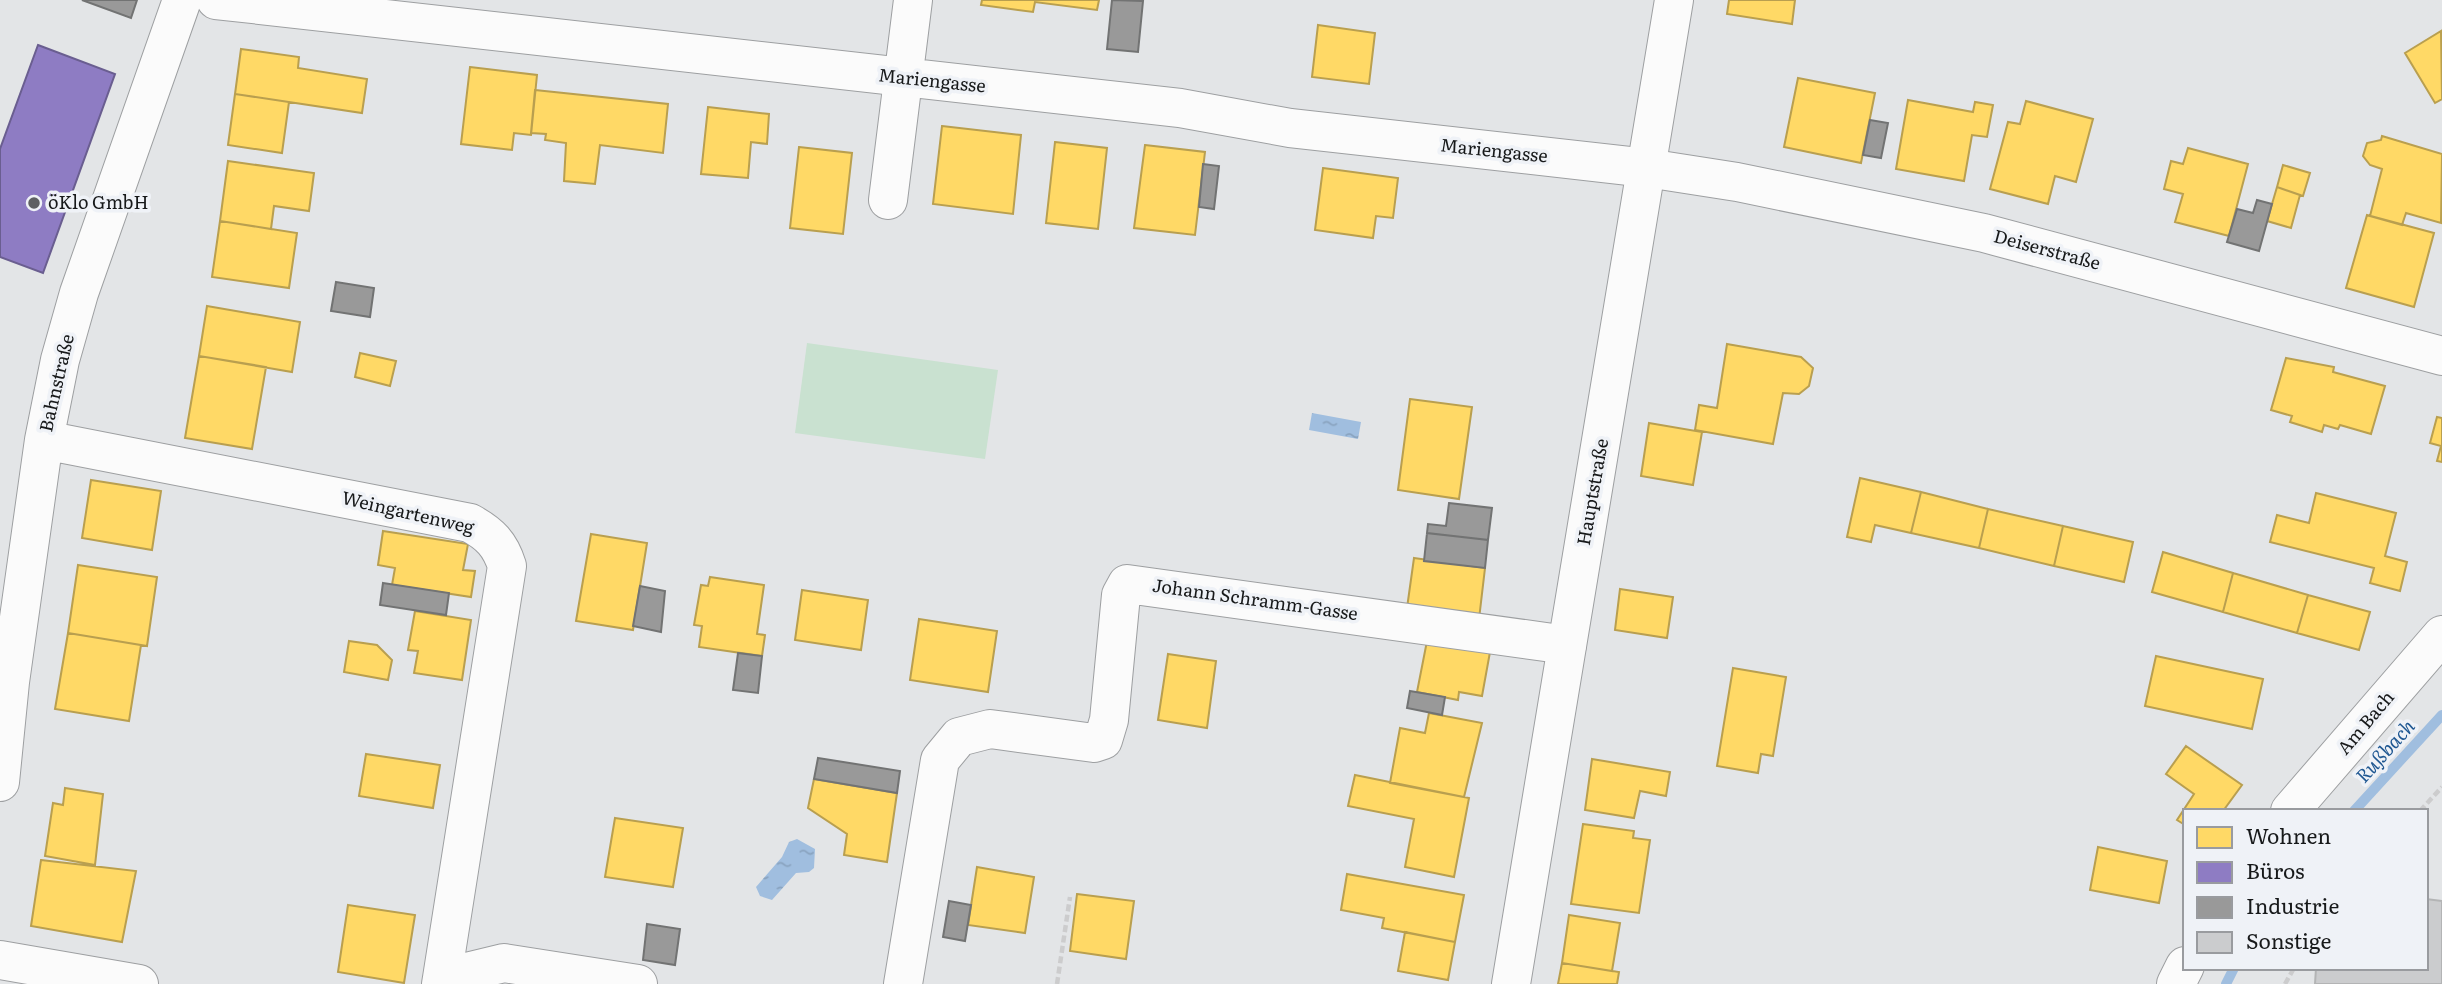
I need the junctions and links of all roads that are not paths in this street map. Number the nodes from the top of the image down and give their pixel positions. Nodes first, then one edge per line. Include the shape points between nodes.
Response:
1 (183, 0) edge
2 (216, 0) edge
3 (913, 0) edge
4 (1674, 0) edge
5 (904, 78) junction
6 (1647, 168) junction
7 (888, 200) dead end
8 (2441, 354) edge
9 (44, 440) junction
10 (2442, 635) edge
11 (1567, 645) junction
12 (0, 782) edge
13 (2292, 809) edge
14 (0, 960) edge
15 (441, 981) edge
16 (139, 984) edge
17 (638, 984) edge
18 (903, 984) edge
19 (1511, 984) edge

1 - 9 street, Bahnstraße via 79,293
2 - 5 street, Mariengasse
3 - 5 street
4 - 6 street, Hauptstraße
5 - 6 street, Mariengasse
5 - 7 street
6 - 8 street, Deiserstraße via 1984,233
6 - 11 street, Hauptstraße
9 - 12 street, Bahnstraße
9 - 15 street, Weingartenweg via 470,523 501,547 507,566
10 - 13 street, Am Bach
11 - 18 street, Johann Schramm-Gasse via 1128,584 1121,595 1103,740 1094,743 990,729 959,737 940,760
11 - 19 street, Hauptstraße
14 - 16 street
15 - 17 street via 504,963

